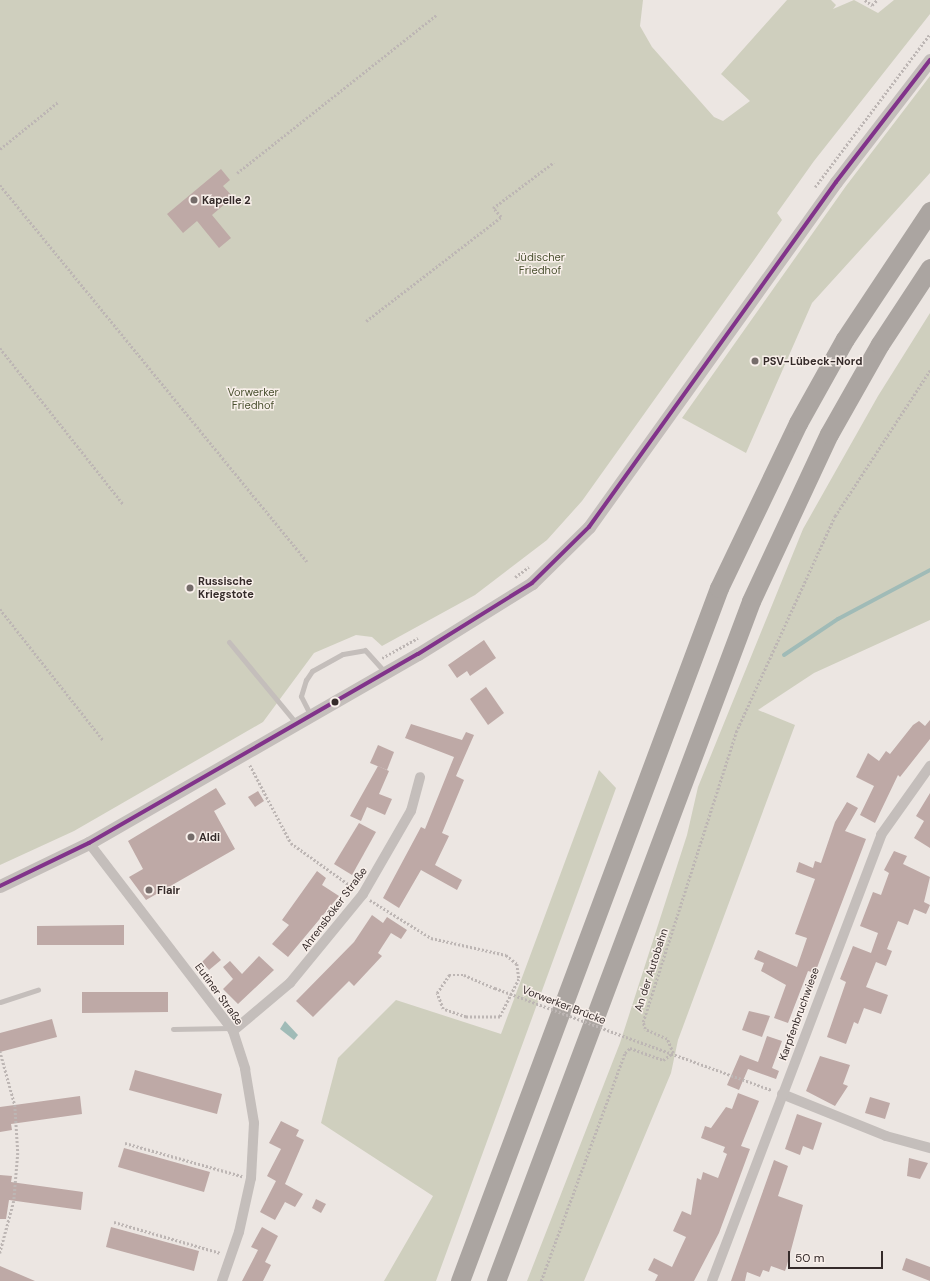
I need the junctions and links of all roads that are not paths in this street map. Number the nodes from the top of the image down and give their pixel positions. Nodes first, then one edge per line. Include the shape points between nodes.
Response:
1 (930, 60) edge
2 (930, 210) edge
3 (930, 268) edge
4 (229, 642) dead end
5 (385, 673) junction
6 (311, 715) junction
7 (297, 724) junction
8 (930, 766) edge
9 (420, 777) dead end
10 (89, 842) junction
11 (0, 886) edge
12 (38, 990) dead end
13 (0, 1002) edge
14 (173, 1029) dead end
15 (231, 1029) junction
16 (782, 1094) junction
17 (930, 1148) edge
18 (222, 1281) edge
19 (460, 1281) edge
20 (496, 1281) edge
21 (712, 1281) edge

1 - 5 street via 836,182 589,527 532,583
2 - 19 highway via 845,340 802,416 719,588
3 - 20 highway via 880,344 829,434 754,594 716,686
4 - 7 lane
5 - 6 street
5 - 6 lane via 378,660 365,650 355,649 312,671 301,696
6 - 7 street
7 - 10 street
8 - 16 street, Karpfenbruchwiese via 882,835
9 - 15 street, Ahrensböker Straße via 411,811 363,894 290,984
10 - 11 street
10 - 15 street, Eutiner Straße
12 - 13 lane
14 - 15 lane
15 - 18 street, Eutiner Straße via 245,1069 254,1123 251,1178
16 - 17 street via 886,1136
16 - 21 street, Karpfenbruchwiese

